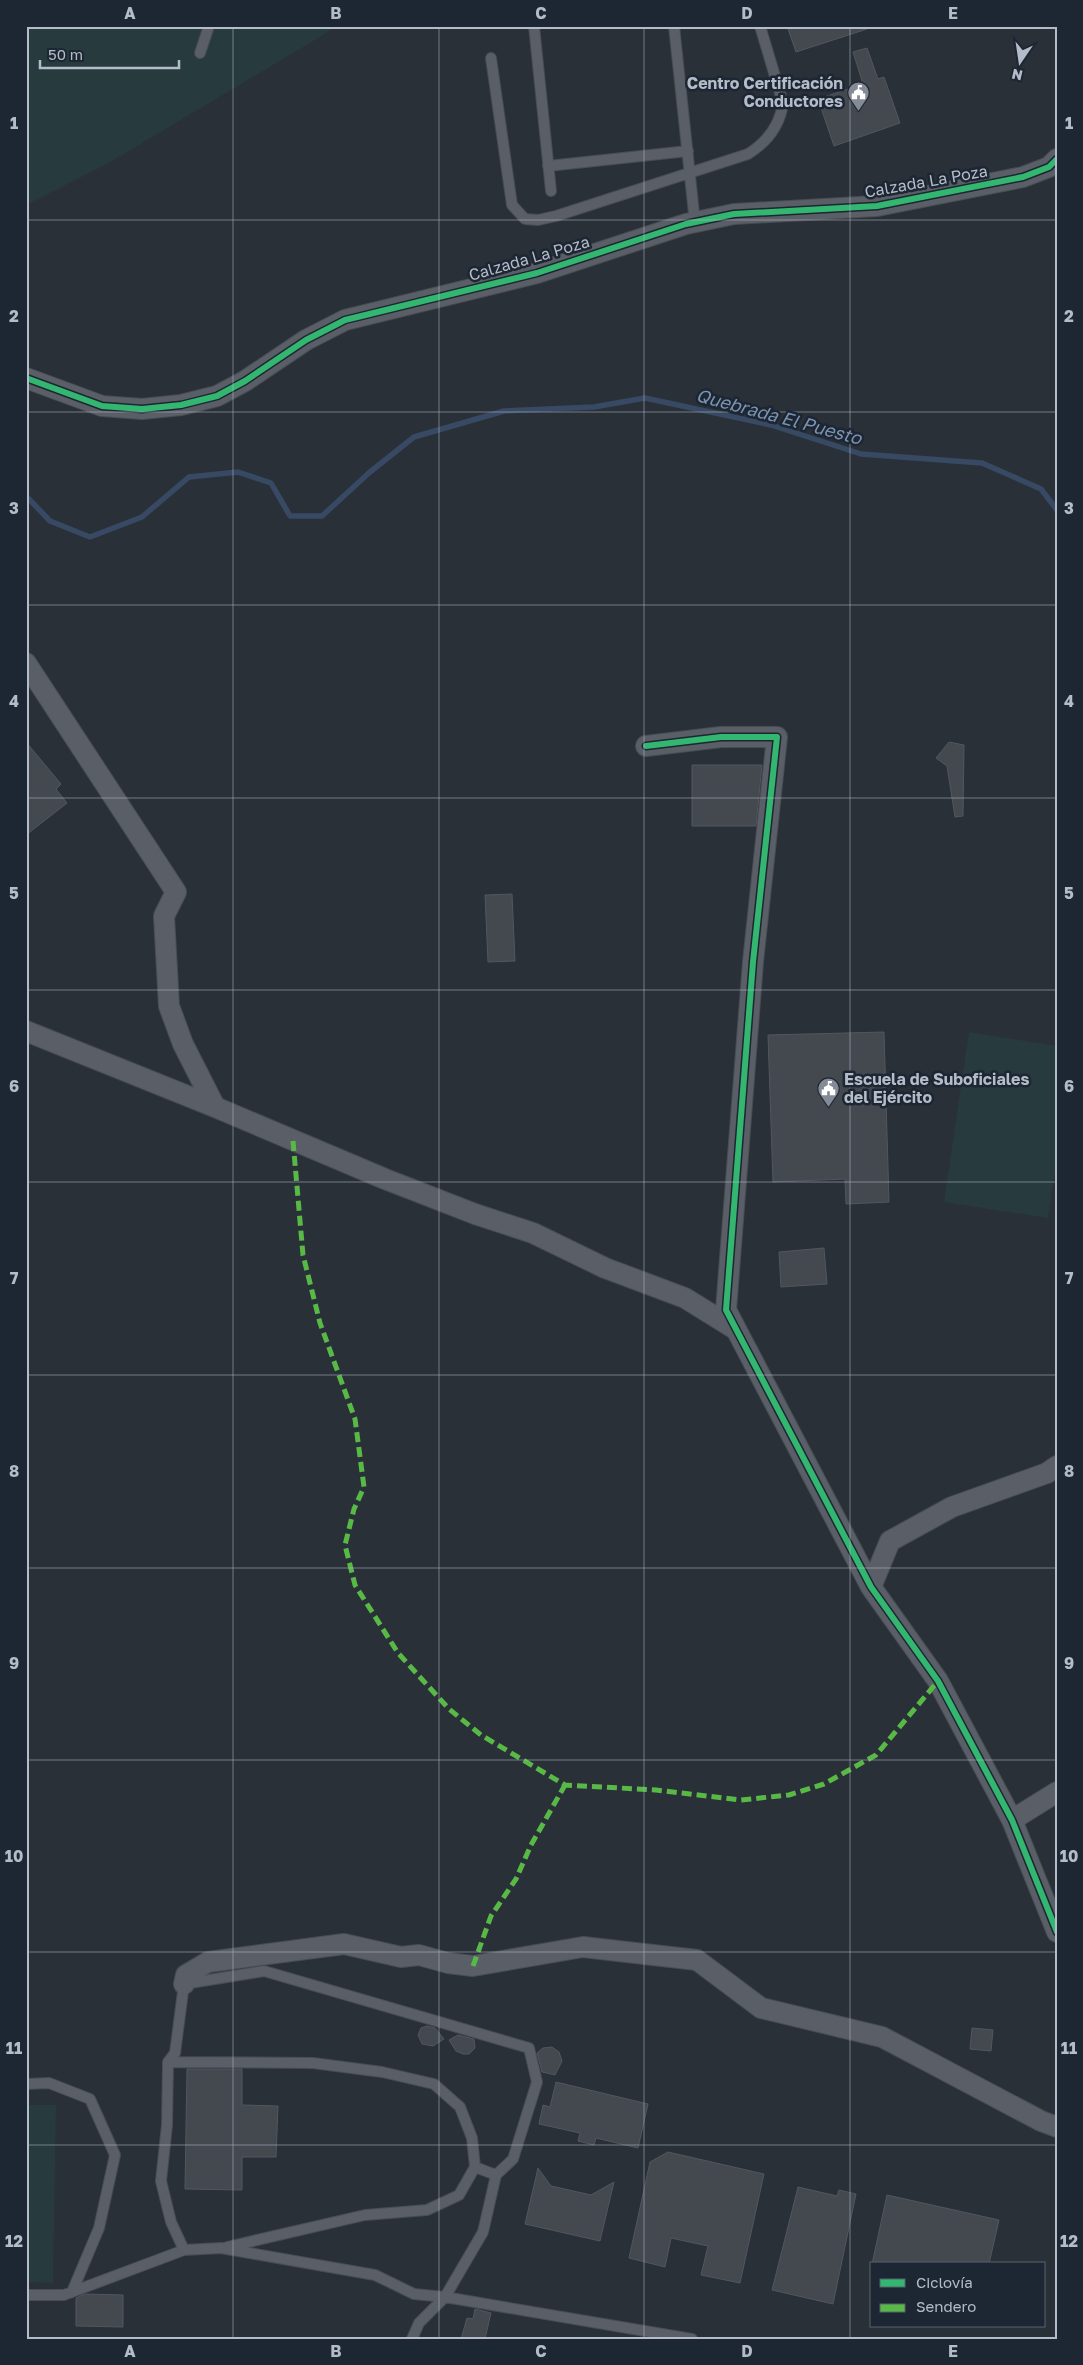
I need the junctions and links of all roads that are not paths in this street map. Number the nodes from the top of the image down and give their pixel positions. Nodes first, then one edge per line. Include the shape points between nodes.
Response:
1 (210, 26) edge
2 (534, 26) edge
3 (674, 26) edge
4 (760, 26) edge
5 (200, 54) dead end
6 (491, 58) dead end
7 (688, 152) junction
8 (1057, 159) edge
9 (548, 166) junction
10 (691, 171) junction
11 (551, 192) dead end
12 (696, 223) junction
13 (26, 378) edge
14 (26, 663) edge
15 (646, 746) dead end
16 (26, 1031) edge
17 (215, 1107) junction
18 (735, 1329) junction
19 (1057, 1466) edge
20 (871, 1587) junction
21 (1057, 1792) edge
22 (1012, 1820) junction
23 (1057, 1932) edge
24 (184, 1984) junction
25 (168, 2062) junction
26 (26, 2084) edge
27 (1057, 2127) edge
28 (475, 2167) junction
29 (496, 2175) junction
30 (221, 2248) junction
31 (184, 2250) junction
32 (72, 2292) junction
33 (26, 2295) edge
34 (444, 2297) junction
35 (412, 2339) edge
36 (692, 2339) edge

1 - 5 lane
2 - 9 lane
3 - 7 lane
4 - 10 lane via 783,103 782,116 762,145 748,154
6 - 10 lane via 512,206 525,219 556,216
7 - 9 lane
7 - 10 lane
8 - 12 street, Calzada La Poza via 1023,177 877,206 734,214
9 - 11 lane
10 - 12 lane
12 - 13 street, Calzada La Poza via 537,273 345,320 306,340 217,396 181,405 142,409 102,406
14 - 17 street via 176,892 164,916 169,1006 183,1044
15 - 18 street via 721,737 777,736 753,962 726,1310
16 - 17 street
17 - 18 street via 403,1186 533,1233 605,1268 685,1298
18 - 20 street
19 - 20 street via 1047,1473 952,1507 890,1542
20 - 22 street via 938,1680
21 - 22 street
22 - 23 street
24 - 25 lane via 175,2053
24 - 27 street via 186,1975 208,1962 344,1944 401,1957 419,1955 472,1966 583,1947 697,1960 761,2008 882,2037
24 - 29 lane via 264,1970 529,2048 537,2082 513,2159
25 - 28 lane via 313,2063 382,2072 434,2084 460,2107 472,2138
25 - 31 lane via 167,2125 161,2181 171,2222
26 - 32 lane via 48,2083 90,2099 115,2155 99,2228
28 - 29 lane
28 - 30 lane via 459,2195 427,2210 365,2215
29 - 34 lane via 482,2232
30 - 31 lane
30 - 34 lane via 375,2276 414,2294
31 - 32 lane
32 - 33 lane
34 - 35 lane via 419,2323
34 - 36 lane

